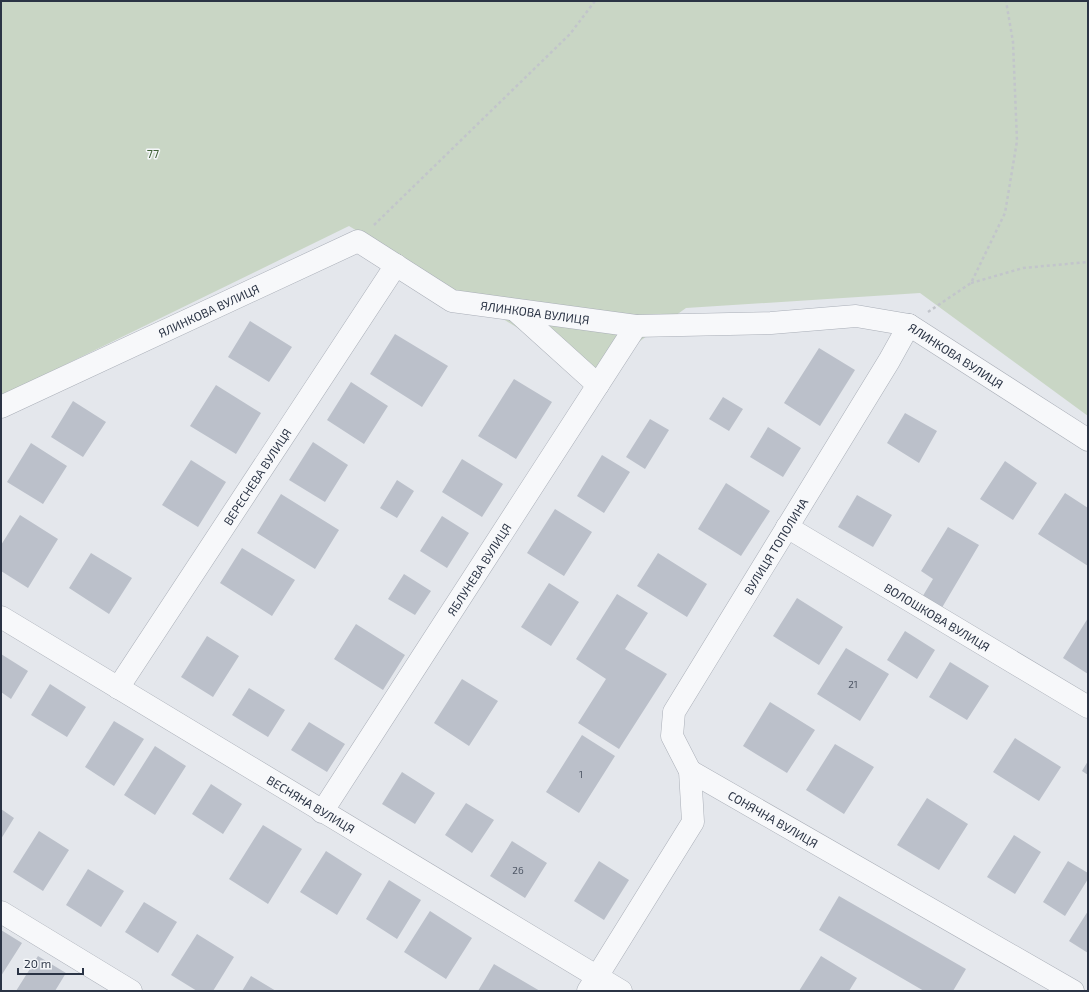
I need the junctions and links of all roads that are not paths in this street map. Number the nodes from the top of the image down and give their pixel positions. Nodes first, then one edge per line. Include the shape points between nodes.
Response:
1 (396, 265) junction
2 (515, 310) junction
3 (909, 325) junction
4 (636, 326) junction
5 (598, 385) junction
6 (1, 407) edge
7 (1088, 440) edge
8 (787, 527) junction
9 (1, 617) edge
10 (118, 688) junction
11 (1088, 707) edge
12 (690, 771) junction
13 (322, 812) junction
14 (1, 912) edge
15 (592, 983) edge
16 (131, 991) edge
17 (621, 991) edge
18 (1073, 991) edge

1 - 2 street, ЯЛИНКОВА ВУЛИЦЯ via 452,301
1 - 6 street, ЯЛИНКОВА ВУЛИЦЯ via 358,241
1 - 10 street, ВЕРЕСНЕВА ВУЛИЦЯ
2 - 4 street, ЯЛИНКОВА ВУЛИЦЯ
2 - 5 street
3 - 4 street, ЯЛИНКОВА ВУЛИЦЯ via 856,316 771,323
3 - 7 street, ЯЛИНКОВА ВУЛИЦЯ
3 - 8 street, ВУЛИЦЯ ТОПОЛИНА
4 - 5 street, ЯБЛУНЕВА ВУЛИЦЯ
5 - 13 street, ЯБЛУНЕВА ВУЛИЦЯ
8 - 11 street, ВОЛОШКОВА ВУЛИЦЯ
8 - 12 street, ВУЛИЦЯ ТОПОЛИНА via 674,712 672,736
9 - 10 street, ВЕСНЯНА ВУЛИЦЯ
10 - 13 street, ВЕСНЯНА ВУЛИЦЯ
12 - 15 street via 693,822
12 - 18 street, СОНЯЧНА ВУЛИЦЯ
13 - 15 street, ВЕСНЯНА ВУЛИЦЯ
14 - 16 street
15 - 17 street, ВЕСНЯНА ВУЛИЦЯ

